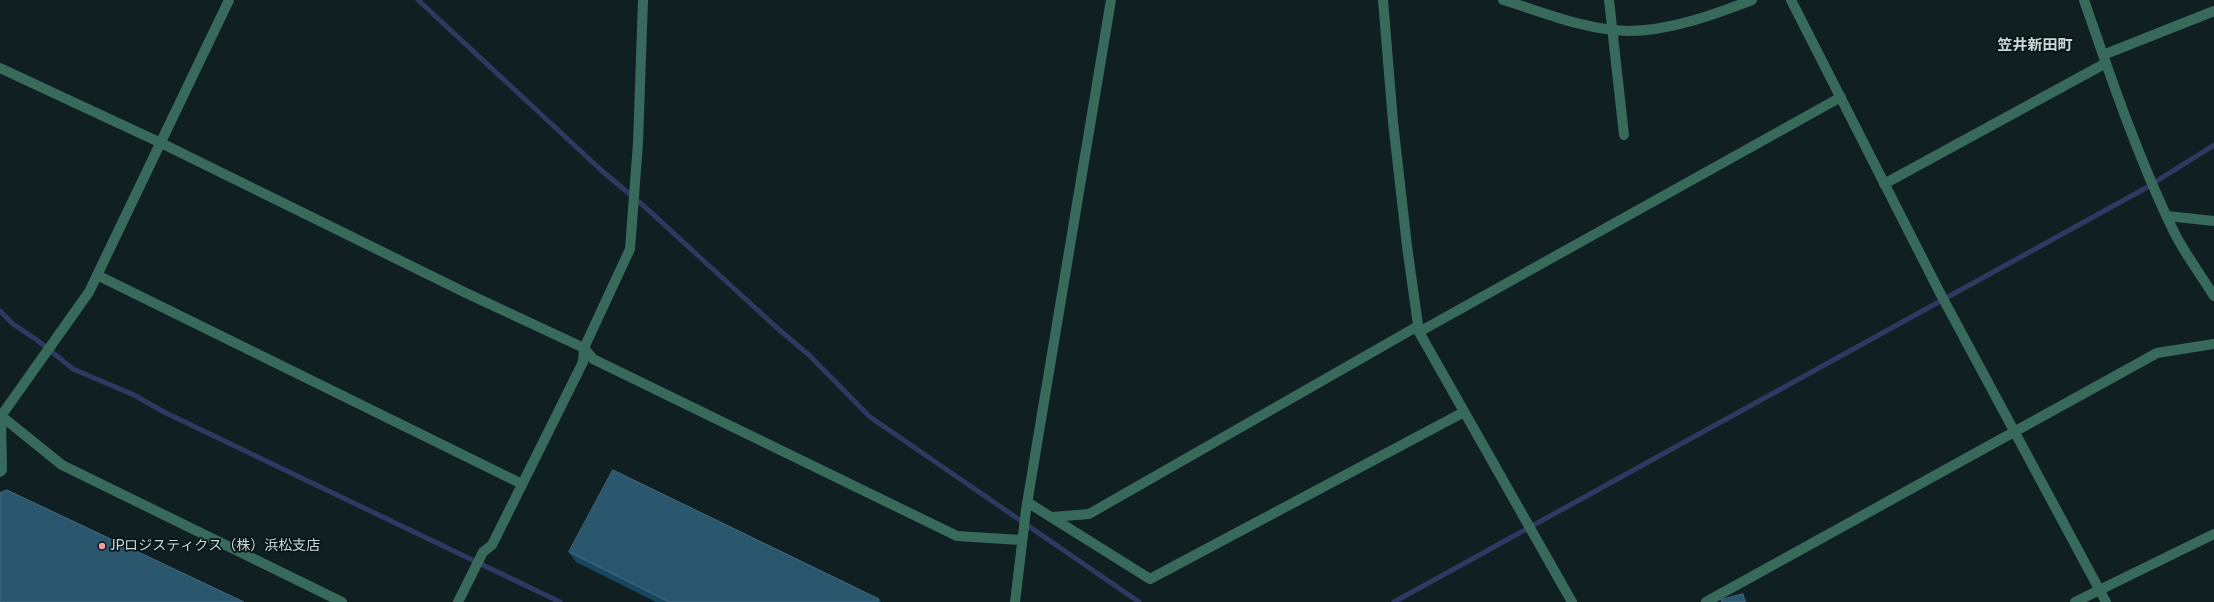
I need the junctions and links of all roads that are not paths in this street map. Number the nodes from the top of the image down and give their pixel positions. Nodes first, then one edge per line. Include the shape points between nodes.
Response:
1 (229, 0) edge
2 (644, 0) edge
3 (1112, 0) edge
4 (1383, 0) edge
5 (1503, 0) edge
6 (1609, 0) edge
7 (1752, 0) edge
8 (1791, 0) edge
9 (2084, 0) edge
10 (2214, 11) edge
11 (1612, 29) junction
12 (2104, 59) junction
13 (0, 68) edge
14 (1841, 97) junction
15 (1624, 134) dead end
16 (161, 143) junction
17 (1884, 184) junction
18 (2167, 216) junction
19 (2214, 221) edge
20 (97, 276) junction
21 (2214, 296) edge
22 (1418, 329) junction
23 (2214, 344) edge
24 (584, 348) junction
25 (1464, 412) junction
26 (1, 416) edge
27 (2015, 433) junction
28 (0, 472) edge
29 (522, 484) junction
30 (1027, 506) junction
31 (1052, 517) junction
32 (2214, 534) edge
33 (1022, 537) junction
34 (2100, 590) junction
35 (342, 602) edge
36 (458, 602) edge
37 (1015, 602) edge
38 (1572, 602) edge
39 (1706, 602) edge
40 (2075, 602) edge
41 (2106, 602) edge

1 - 16 street
2 - 24 street via 630,249
3 - 30 street
4 - 22 street via 1393,122
5 - 11 street via 1589,26
6 - 11 street
7 - 11 street via 1666,28 1627,31
8 - 14 street
9 - 12 street
10 - 12 street
11 - 15 street
12 - 17 street
12 - 18 street
13 - 16 street
14 - 17 street
14 - 22 street
16 - 20 street
16 - 24 street
17 - 27 street
18 - 19 street
18 - 21 street
20 - 26 street via 55,342
20 - 29 street
22 - 25 street
22 - 31 street via 1089,514
23 - 27 street via 2157,353
24 - 29 street via 583,362
24 - 33 street via 593,359 957,536
25 - 31 street via 1150,579
25 - 38 street
26 - 28 street
26 - 35 street via 62,465
27 - 34 street
27 - 39 street
29 - 36 street via 492,545 483,552
30 - 31 street
30 - 33 street
32 - 34 street
33 - 37 street
34 - 40 street
34 - 41 street

